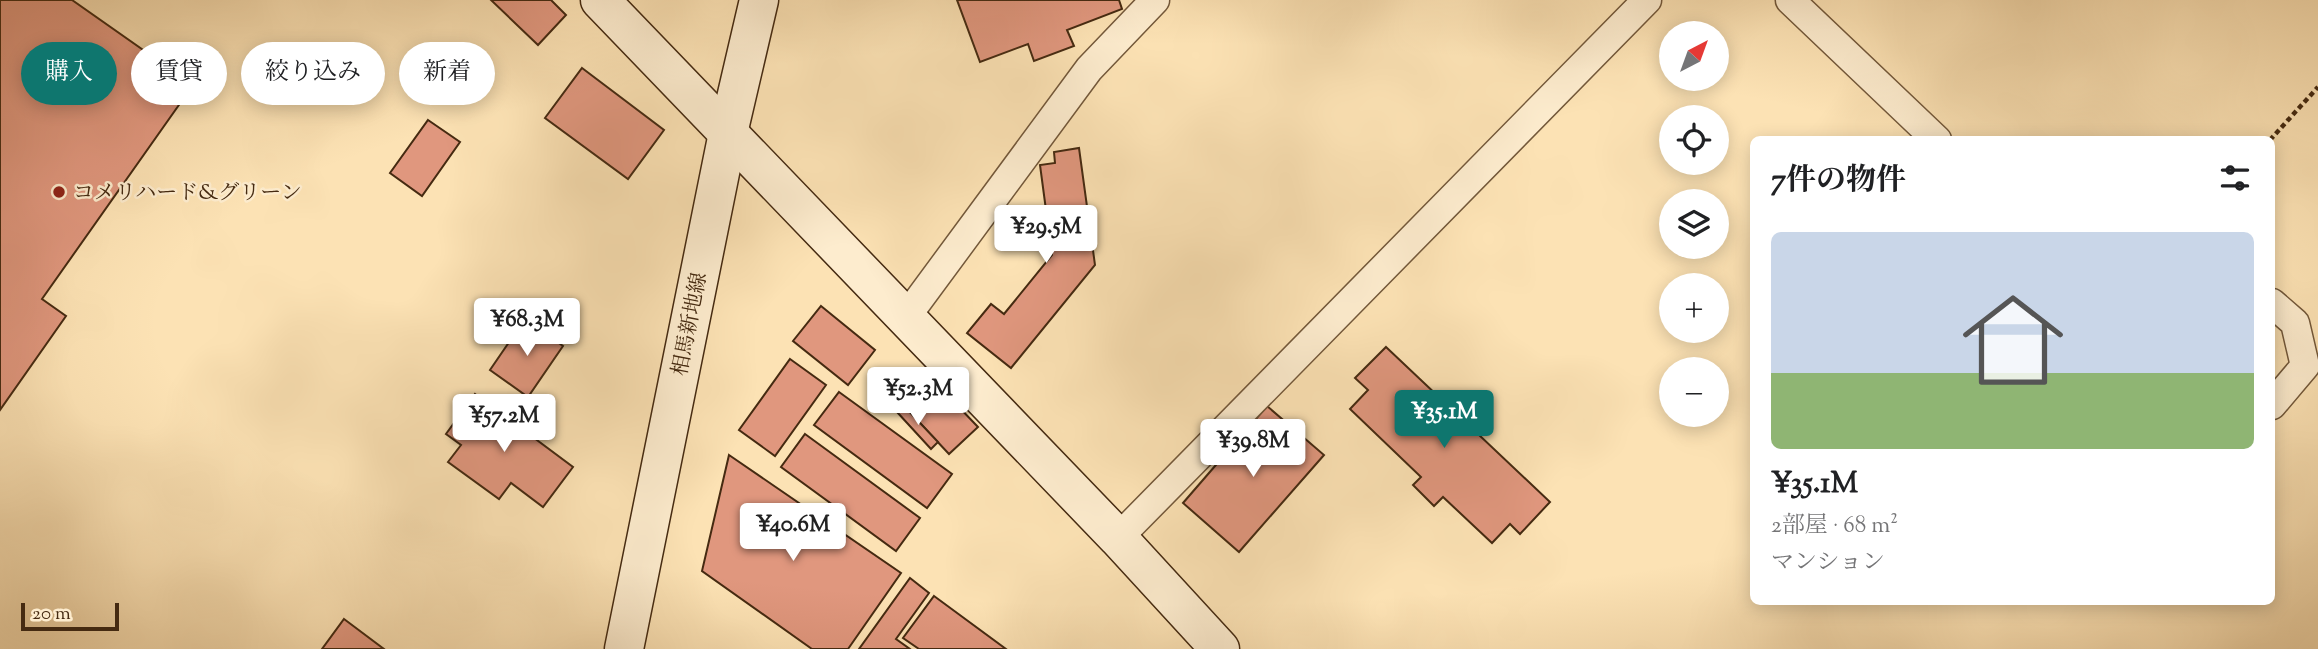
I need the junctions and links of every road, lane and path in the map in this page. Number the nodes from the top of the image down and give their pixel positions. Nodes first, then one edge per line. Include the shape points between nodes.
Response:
1 (600, 0) edge
2 (759, 0) edge
3 (1155, 0) edge
4 (1647, 0) edge
5 (1790, 0) edge
6 (2318, 87) edge
7 (728, 133) junction
8 (1933, 136) edge
9 (2274, 136) edge
10 (2275, 306) edge
11 (906, 317) junction
12 (2275, 401) edge
13 (1118, 538) junction
14 (624, 649) edge
15 (1220, 649) edge

1 - 7 street
2 - 7 street, 相馬新地線
3 - 11 street via 1089,69
4 - 13 street
5 - 8 street
6 - 9 path
7 - 11 street
7 - 14 street, 相馬新地線
10 - 12 street via 2295,323 2305,366
11 - 13 street
13 - 15 street

